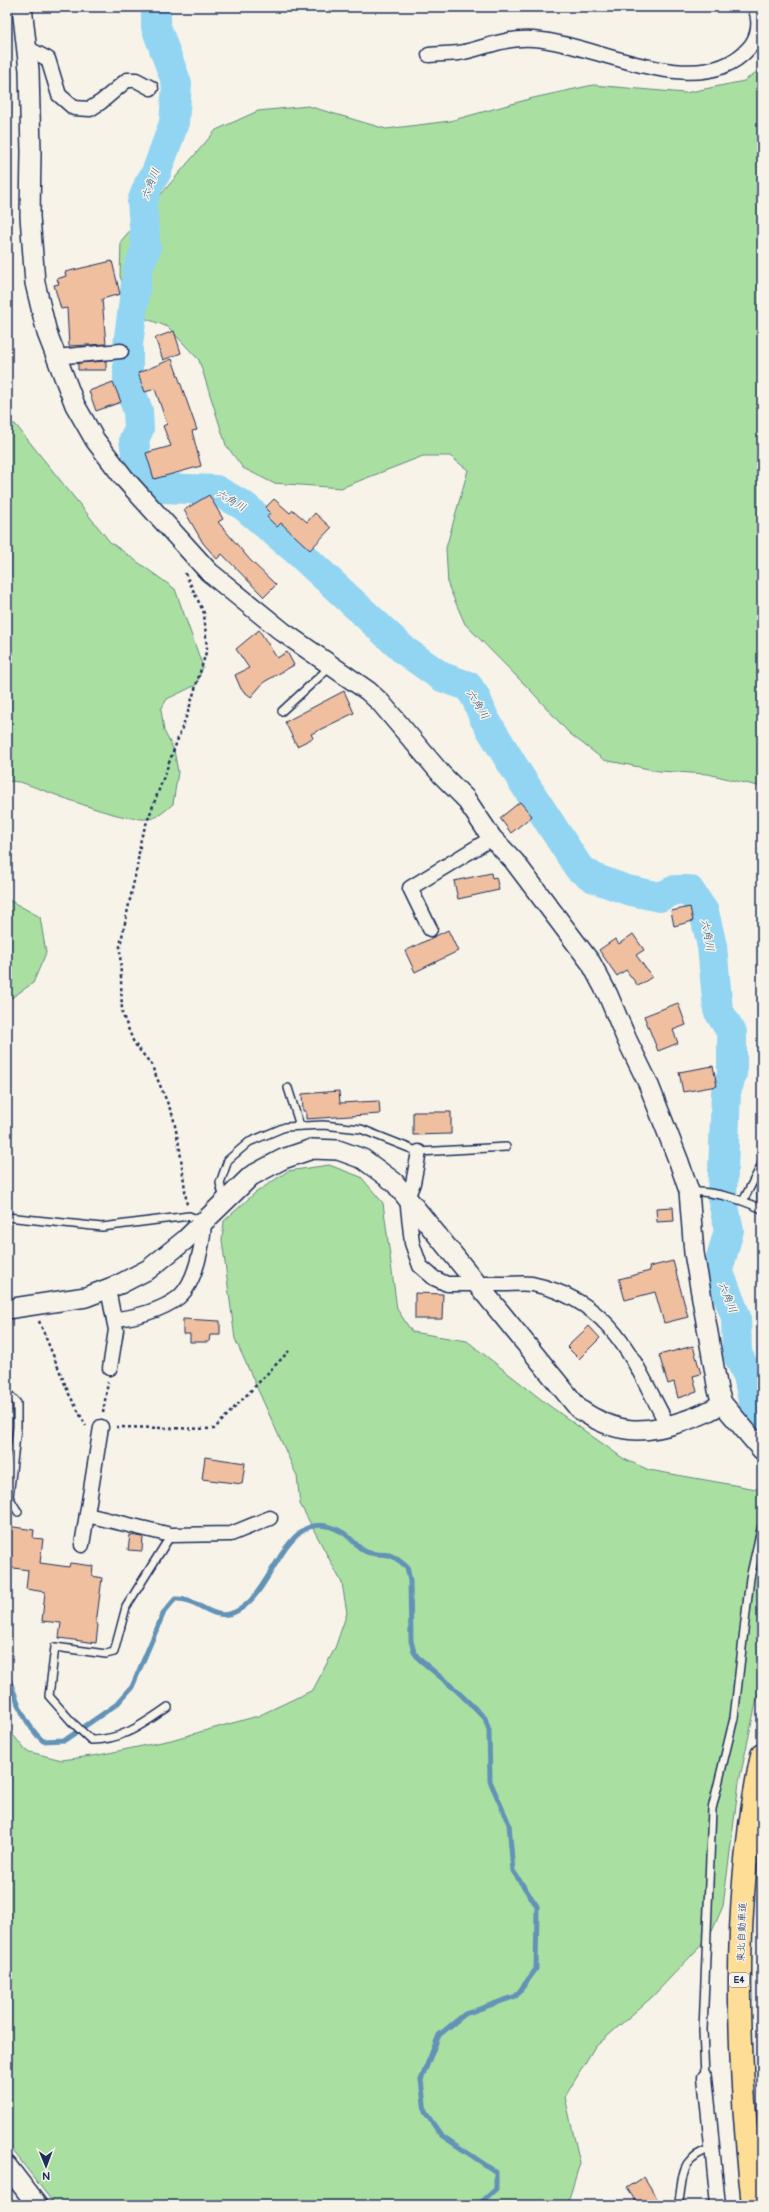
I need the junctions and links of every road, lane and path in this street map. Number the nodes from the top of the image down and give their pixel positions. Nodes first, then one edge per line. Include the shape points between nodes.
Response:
1 (22, 7) edge
2 (755, 7) edge
3 (27, 48) junction
4 (429, 55) dead end
5 (151, 88) dead end
6 (121, 351) dead end
7 (56, 357) junction
8 (184, 571) dead end
9 (332, 665) junction
10 (282, 711) dead end
11 (492, 838) junction
12 (430, 929) dead end
13 (288, 1088) dead end
14 (300, 1126) junction
15 (506, 1147) dead end
16 (419, 1152) junction
17 (762, 1164) edge
18 (689, 1191) junction
19 (407, 1198) junction
20 (743, 1201) junction
21 (224, 1202) junction
22 (762, 1209) edge
23 (7, 1217) edge
24 (197, 1219) junction
25 (476, 1284) junction
26 (108, 1289) junction
27 (32, 1305) junction
28 (7, 1309) edge
29 (114, 1319) junction
30 (289, 1351) dead end
31 (110, 1368) joint
32 (7, 1392) edge
33 (722, 1403) junction
34 (668, 1426) junction
35 (101, 1427) junction
36 (762, 1450) edge
37 (18, 1512) dead end
38 (87, 1515) junction
39 (270, 1518) dead end
40 (762, 1525) edge
41 (171, 1535) junction
42 (82, 1545) dead end
43 (168, 1707) dead end
44 (762, 1755) edge
45 (705, 2076) joint
46 (712, 2148) junction
47 (7, 2166) edge
48 (679, 2201) dead end
49 (36, 2205) edge
50 (718, 2205) edge
51 (753, 2205) edge

1 - 3 street
2 - 4 street via 759,24 758,34 751,46 742,56 710,72 680,72 534,39 507,39 459,52
3 - 5 street via 48,59 59,95 74,108 90,109 127,80 136,80
3 - 7 street via 32,152 30,216 34,277 40,309
6 - 7 street
7 - 9 street via 75,405 95,440 124,478 209,572 284,632
8 - 24 path via 204,613 207,649 189,709 141,838 120,946 122,1013 134,1043 151,1064 173,1116
9 - 10 lane
9 - 11 street via 381,703 465,798
11 - 12 street via 410,888
11 - 18 street via 514,861 591,963 648,1083
13 - 14 lane
14 - 16 lane via 323,1125 361,1130
14 - 21 lane via 285,1127 249,1142 228,1160 220,1183
15 - 16 lane
16 - 19 street via 413,1184
17 - 20 lane
18 - 20 lane via 714,1193
18 - 33 street via 694,1253 705,1325
19 - 21 street via 394,1182 363,1159 338,1150 312,1149 284,1159 252,1176
19 - 25 street
19 - 25 street via 412,1243 420,1266 434,1278 447,1284
20 - 22 lane
21 - 24 street
23 - 24 lane via 102,1227
24 - 26 street via 185,1240 149,1269
24 - 29 street via 200,1252 190,1281 179,1297 153,1310
25 - 34 street via 579,1409 593,1418 625,1430 645,1431
25 - 34 street via 530,1284 555,1291 595,1312 610,1325 623,1342
26 - 27 street via 86,1297
26 - 29 street
27 - 28 street
27 - 35 path via 69,1394 87,1427
29 - 31 street via 116,1330
30 - 35 path via 214,1429
31 - 35 path
32 - 37 lane via 17,1403 17,1427 9,1497
33 - 34 street via 708,1413
33 - 36 street
35 - 38 street
38 - 41 street
38 - 42 street
39 - 41 street via 231,1534
40 - 45 lane via 750,1578 734,1718 712,1809 703,2030
41 - 43 lane via 126,1608 114,1652 106,1654 55,1647 49,1696 91,1740 109,1740 138,1727
44 - 51 highway, 東北自動車道 / E4 via 743,1881 739,1960 746,2133
45 - 46 street
46 - 48 lane via 690,2158 684,2168
46 - 50 street
47 - 49 street

